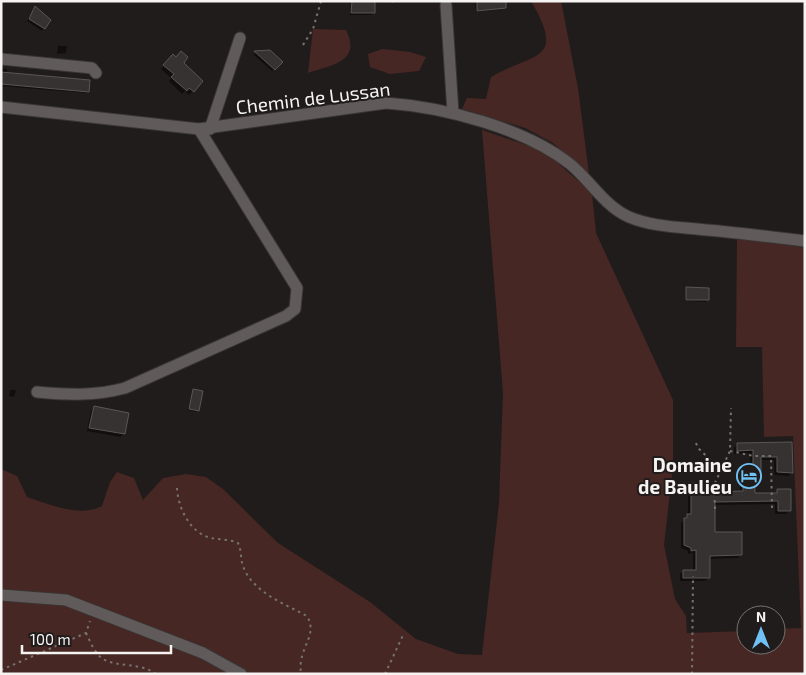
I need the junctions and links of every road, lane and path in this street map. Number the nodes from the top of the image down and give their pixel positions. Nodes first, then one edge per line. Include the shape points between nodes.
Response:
1 (321, 1) edge
2 (446, 5) dead end
3 (240, 38) dead end
4 (303, 45) dead end
5 (1, 59) edge
6 (96, 73) dead end
7 (1, 107) edge
8 (454, 113) junction
9 (205, 129) junction
10 (805, 241) edge
11 (38, 392) dead end
12 (731, 408) dead end
13 (696, 443) dead end
14 (730, 451) junction
15 (721, 470) junction
16 (177, 488) dead end
17 (715, 509) dead end
18 (772, 511) dead end
19 (693, 576) dead end
20 (1, 595) edge
21 (94, 610) junction
22 (86, 633) junction
23 (404, 633) dead end
24 (1, 670) edge
25 (156, 674) edge
26 (241, 674) edge
27 (300, 674) edge
28 (385, 674) edge
29 (692, 674) edge

1 - 4 path via 313,29
2 - 8 street
3 - 9 street
5 - 6 street via 92,68
7 - 9 street, Chemin de Lussan
8 - 9 street, Chemin de Lussan via 386,103
8 - 10 street, Chemin de Lussan via 550,149 611,205 628,216 656,225
9 - 11 street via 294,282 297,288 295,309 286,316 125,388 75,396
12 - 14 path
13 - 15 path
14 - 15 path
14 - 18 path via 771,456
15 - 17 path via 714,485
16 - 27 path via 178,500 189,524 208,537 238,543 242,549 242,565 260,590 308,616 312,624 311,636 303,647
19 - 29 path
20 - 21 street via 66,600
21 - 22 path
21 - 26 street via 203,653
22 - 24 path
22 - 25 path via 103,659 139,666
23 - 28 path

